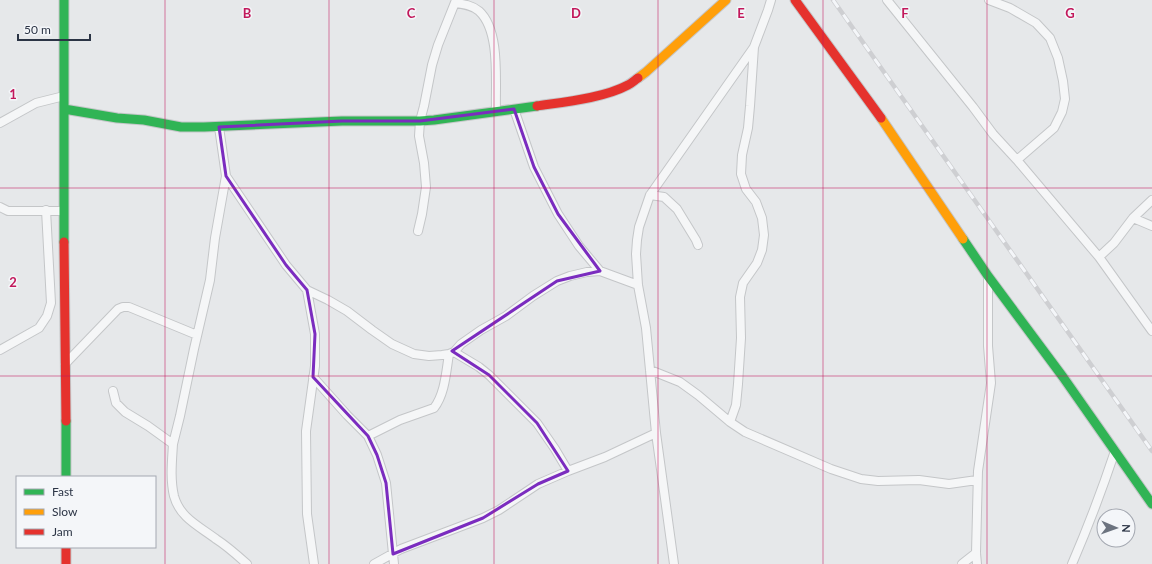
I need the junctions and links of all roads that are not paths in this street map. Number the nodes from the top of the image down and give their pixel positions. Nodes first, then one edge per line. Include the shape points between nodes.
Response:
1 (64, 0) edge
2 (726, 0) edge
3 (771, 0) edge
4 (795, 0) edge
5 (887, 0) edge
6 (989, 0) edge
7 (455, 1) edge
8 (754, 46) junction
9 (64, 96) junction
10 (64, 109) junction
11 (514, 109) junction
12 (496, 111) junction
13 (420, 121) junction
14 (0, 123) edge
15 (219, 127) junction
16 (1017, 160) junction
17 (226, 176) junction
18 (650, 195) junction
19 (1152, 200) edge
20 (0, 207) edge
21 (46, 210) junction
22 (64, 210) junction
23 (1133, 218) junction
24 (1152, 226) edge
25 (418, 232) dead end
26 (698, 245) dead end
27 (1099, 257) junction
28 (600, 271) junction
29 (988, 276) junction
30 (638, 285) junction
31 (307, 290) junction
32 (1152, 331) edge
33 (197, 335) junction
34 (0, 350) edge
35 (451, 353) junction
36 (65, 364) junction
37 (650, 370) junction
38 (313, 377) junction
39 (113, 391) dead end
40 (730, 422) junction
41 (656, 433) junction
42 (368, 436) junction
43 (173, 444) junction
44 (1115, 451) junction
45 (568, 471) junction
46 (66, 476) edge
47 (977, 480) junction
48 (1152, 504) edge
49 (66, 548) edge
50 (976, 553) junction
51 (393, 554) junction
52 (66, 564) edge
53 (247, 564) edge
54 (314, 564) edge
55 (374, 564) edge
56 (394, 564) edge
57 (674, 564) edge
58 (962, 564) edge
59 (977, 564) edge
60 (1072, 564) edge

1 - 9 street
2 - 11 street via 628,86 604,94
3 - 8 street
4 - 29 street via 874,108
5 - 16 street via 993,134
6 - 16 street via 1010,8 1036,23 1050,38 1063,81 1065,99 1054,128
7 - 12 street via 479,11 489,26 495,57
7 - 13 street via 434,58
8 - 18 street
8 - 40 street via 748,128 741,174 746,188 756,202 762,218 764,235 757,263 743,283 740,297 738,384 736,405
9 - 10 street
9 - 14 street via 36,103
10 - 15 street via 181,127
10 - 22 street
11 - 12 street
11 - 28 street via 534,167 558,214 579,246
12 - 13 street
13 - 15 street via 342,120
13 - 25 street via 419,136 426,187
15 - 17 street
16 - 27 street
17 - 31 street via 286,265
17 - 33 street via 210,280
18 - 26 street via 664,197 677,209
18 - 30 street via 638,227
19 - 23 street
20 - 21 street via 8,211
21 - 22 street
21 - 34 street via 51,303 47,316 39,328
22 - 36 street
23 - 24 street
23 - 27 street via 1114,243
27 - 32 street
28 - 30 street
28 - 35 street via 557,281 481,330
29 - 44 street
29 - 47 street via 991,383
30 - 37 street
31 - 35 street via 347,311 392,344 414,354 429,356
31 - 38 street via 315,334
33 - 36 street via 129,307 123,307 118,309
33 - 43 street
35 - 42 street via 443,386 434,408 400,420
35 - 45 street via 489,375 537,423
36 - 46 street
37 - 40 street via 680,382
37 - 41 street
38 - 42 street
38 - 54 street via 306,431 307,514
39 - 43 street via 116,403 125,412
40 - 47 street via 746,432 814,462 861,479 919,480 949,484
41 - 45 street
41 - 57 street
42 - 51 street via 386,483
43 - 53 street via 172,483 178,506 198,527
44 - 48 street
44 - 60 street
45 - 51 street via 538,484 483,518
47 - 50 street
49 - 52 street
50 - 58 street
50 - 59 street
51 - 55 street
51 - 56 street

